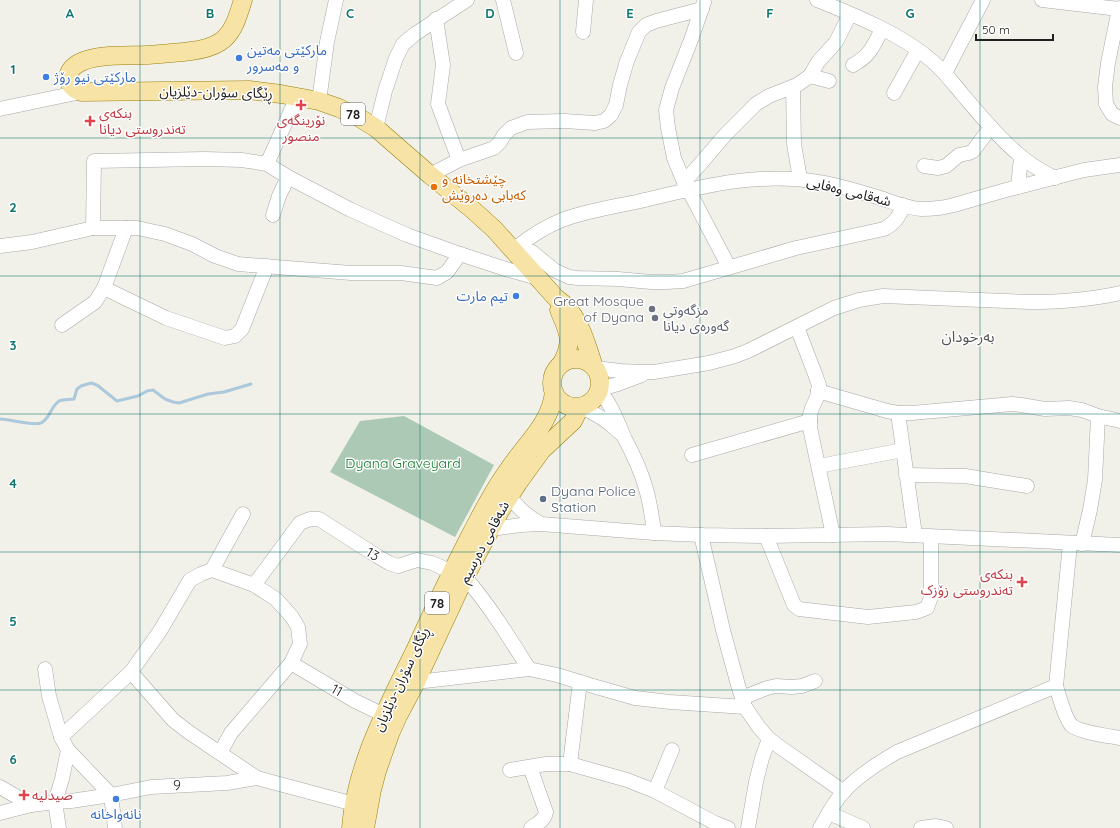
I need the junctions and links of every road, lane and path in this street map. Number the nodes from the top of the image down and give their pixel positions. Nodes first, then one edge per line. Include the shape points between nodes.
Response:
1 (243, 0) edge
2 (336, 0) edge
3 (467, 0) edge
4 (503, 0) edge
5 (586, 0) edge
6 (817, 0) edge
7 (983, 0) edge
8 (1042, 0) edge
9 (703, 4) edge
10 (843, 7) edge
11 (1119, 9) edge
12 (436, 19) junction
13 (882, 29) junction
14 (583, 32) dead end
15 (918, 50) junction
16 (516, 53) dead end
17 (1115, 55) edge
18 (853, 65) dead end
19 (944, 73) junction
20 (810, 76) junction
21 (829, 81) dead end
22 (793, 87) junction
23 (81, 92) junction
24 (894, 93) dead end
25 (297, 97) junction
26 (319, 101) junction
27 (0, 109) edge
28 (1120, 118) edge
29 (991, 127) junction
30 (376, 128) junction
31 (1021, 157) junction
32 (459, 160) junction
33 (266, 164) junction
34 (1120, 165) edge
35 (924, 166) dead end
36 (430, 175) junction
37 (288, 177) junction
38 (1055, 178) junction
39 (800, 179) junction
40 (686, 186) junction
41 (1018, 187) junction
42 (903, 206) junction
43 (274, 215) dead end
44 (93, 228) junction
45 (126, 228) junction
46 (0, 246) edge
47 (514, 251) junction
48 (460, 254) junction
49 (267, 266) junction
50 (729, 267) junction
51 (538, 278) junction
52 (104, 288) junction
53 (1120, 293) edge
54 (556, 298) junction
55 (62, 325) dead end
56 (797, 326) junction
57 (562, 363) junction
58 (595, 368) junction
59 (654, 372) junction
60 (599, 390) junction
61 (818, 391) junction
62 (554, 392) junction
63 (580, 407) junction
64 (898, 413) junction
65 (1098, 416) junction
66 (1120, 420) edge
67 (810, 421) junction
68 (625, 439) junction
69 (904, 450) junction
70 (692, 455) dead end
71 (819, 466) junction
72 (906, 475) junction
73 (1027, 486) dead end
74 (510, 496) junction
75 (243, 514) dead end
76 (542, 524) junction
77 (491, 529) junction
78 (654, 533) junction
79 (701, 535) junction
80 (833, 535) junction
81 (766, 536) junction
82 (915, 536) junction
83 (931, 536) junction
84 (1076, 544) junction
85 (1120, 545) edge
86 (212, 570) junction
87 (458, 574) junction
88 (254, 585) junction
89 (291, 663) junction
90 (45, 669) dead end
91 (528, 669) junction
92 (131, 672) junction
93 (815, 681) dead end
94 (416, 682) junction
95 (580, 682) junction
96 (1056, 686) junction
97 (744, 702) junction
98 (384, 715) junction
99 (62, 737) junction
100 (1120, 738) edge
101 (769, 739) junction
102 (68, 750) junction
103 (672, 750) dead end
104 (220, 753) junction
105 (570, 764) junction
106 (530, 767) junction
107 (510, 770) dead end
108 (257, 778) junction
109 (0, 787) edge
110 (655, 791) junction
111 (844, 792) junction
112 (111, 795) junction
113 (55, 802) junction
114 (354, 804) junction
115 (31, 805) junction
116 (829, 813) junction
117 (0, 814) edge
118 (59, 828) edge
119 (114, 828) edge
120 (351, 828) edge
121 (365, 828) edge
122 (532, 828) edge
123 (728, 828) edge
124 (748, 828) edge
125 (820, 828) edge
126 (863, 828) edge
127 (921, 828) edge
128 (946, 828) edge

1 - 23 main road via 229,35 208,47 145,55 109,55 77,65 72,68 68,78 72,86
2 - 26 street
3 - 12 street
4 - 16 street
5 - 14 street
6 - 10 street
7 - 19 street
8 - 11 street
9 - 32 street via 646,25 640,32 627,61 616,105 604,121 527,122 511,128 494,148
9 - 40 street via 666,110 674,158
10 - 13 street
10 - 20 street via 836,42 818,62
11 - 17 street
12 - 30 street via 403,44 385,91
12 - 32 street via 443,65 438,104
13 - 15 street
13 - 18 street via 867,56
15 - 19 street
15 - 24 street
17 - 28 street via 1105,87 1106,104 1112,114
19 - 29 street
20 - 21 street
20 - 22 street
22 - 39 street via 794,144
22 - 40 street via 756,104 725,135
23 - 25 main road, ڕێگای سۆران-دێلزیان / 78 via 233,90
23 - 27 street
25 - 26 main road, ڕێگای سۆران-دێلزیان / 78
25 - 33 street
26 - 30 main road, ڕێگای سۆران-دێلزیان / 78 via 346,111
29 - 31 street
29 - 35 street via 976,148 959,155 949,165 942,168
30 - 36 main road, ڕێگای سۆران-دێلزیان / 78
31 - 38 street
31 - 41 street
32 - 36 street
33 - 37 street
33 - 44 street via 242,160 205,159 94,161
34 - 38 street, شەقامی وەفایی via 1084,170
36 - 47 main road, ڕێگای سۆران-دێلزیان / 78 via 489,224
37 - 43 street
37 - 48 street via 351,210 407,235
38 - 41 street, شەقامی وەفایی
39 - 40 street, شەقامی وەفایی via 742,180
39 - 42 street, شەقامی وەفایی via 836,185
40 - 47 street, شەقامی وەفایی via 568,218 537,233
40 - 50 street
41 - 42 street, شەقامی وەفایی via 946,207 924,209
42 - 50 street via 896,220 884,229 796,248
44 - 45 street
44 - 46 street via 32,242
45 - 49 street via 165,234 238,264
45 - 52 street
47 - 50 street via 532,252 554,270 578,278 667,282 699,277
47 - 51 main road, ڕێگای سۆران-دێلزیان / 78
48 - 49 street via 447,272 437,278 401,273 350,273
48 - 51 street
49 - 52 street via 242,329 235,336 225,338 166,318
51 - 54 main road, ڕێگای سۆران-دێلزیان / 78
52 - 55 street via 95,302
53 - 56 street via 1050,302 877,297 846,303
54 - 57 main road, ڕێگای سۆران-دێلزیان via 569,337 568,350
54 - 58 main road, ڕێگای سۆران-دێلزیان via 575,318
56 - 59 street via 735,356
56 - 61 street via 817,379
57 - 58 main road via 579,359
57 - 62 main road via 552,379
58 - 59 street
58 - 60 main road via 600,380
59 - 60 street
60 - 63 main road via 592,401
60 - 68 street via 610,405
61 - 64 street
61 - 67 street
62 - 63 main road via 564,404
62 - 87 main road, ڕێگای سۆران-دێلزیان / 78 via 543,424 502,478 484,508
63 - 68 street via 606,420
63 - 74 main road, شەقامی دەرسیم / 78 via 573,421 542,450
64 - 65 street via 1012,404 1044,409 1069,408
64 - 69 street
65 - 66 street
65 - 84 street via 1095,480 1090,510
67 - 70 street
67 - 71 street
68 - 78 street via 644,479
69 - 71 street
69 - 72 street
71 - 80 street
72 - 73 street via 965,476
72 - 82 street
74 - 76 street via 522,511
74 - 77 main road, شەقامی دەرسیم / 78
75 - 86 street
76 - 77 street
76 - 78 street
77 - 87 main road, شەقامی دەرسیم / 78
78 - 79 street
79 - 81 street
79 - 97 street via 723,630
80 - 81 street
80 - 82 street
81 - 83 street via 794,605 799,609 868,617 916,612 927,608 931,597
82 - 83 street
83 - 84 street
84 - 85 street
84 - 96 street
86 - 88 street
86 - 92 street via 190,580 160,631
87 - 88 street, 13 via 432,563 417,560 398,566 389,563 319,519 310,519 300,522
87 - 91 street via 477,591
87 - 94 main road, شەقامی دەرسیم / 78
87 - 98 main road, ڕێگای سۆران-دێلزیان / 78
88 - 89 street via 276,599 298,627 300,644
89 - 98 street, 11
89 - 104 street via 231,733
90 - 99 street via 49,696
91 - 94 street
91 - 95 street
92 - 99 street
92 - 104 street via 173,720
93 - 97 street via 802,686 767,688
94 - 121 main road, شەقامی دەرسیم / 78 via 383,752
95 - 97 street via 635,698 670,702
95 - 105 street
96 - 100 street via 1066,717 1073,726
96 - 111 street via 897,752 873,766
97 - 101 street
98 - 114 main road, ڕێگای سۆران-دێلزیان / 78 via 361,772
99 - 102 street
101 - 111 street
101 - 124 street via 756,782
102 - 112 street
102 - 113 street
103 - 110 street
104 - 108 street
105 - 106 street
105 - 110 street via 627,780
106 - 107 street
106 - 122 street via 546,812 542,821
108 - 112 street, 9 via 151,787
108 - 114 street, 9
109 - 115 street
110 - 123 street
111 - 116 street
112 - 113 street, 9
112 - 119 street
113 - 115 street, 9
113 - 118 street
114 - 120 main road, ڕێگای سۆران-دێلزیان / 78
115 - 117 street, 9
116 - 125 street
116 - 126 street
127 - 128 street

